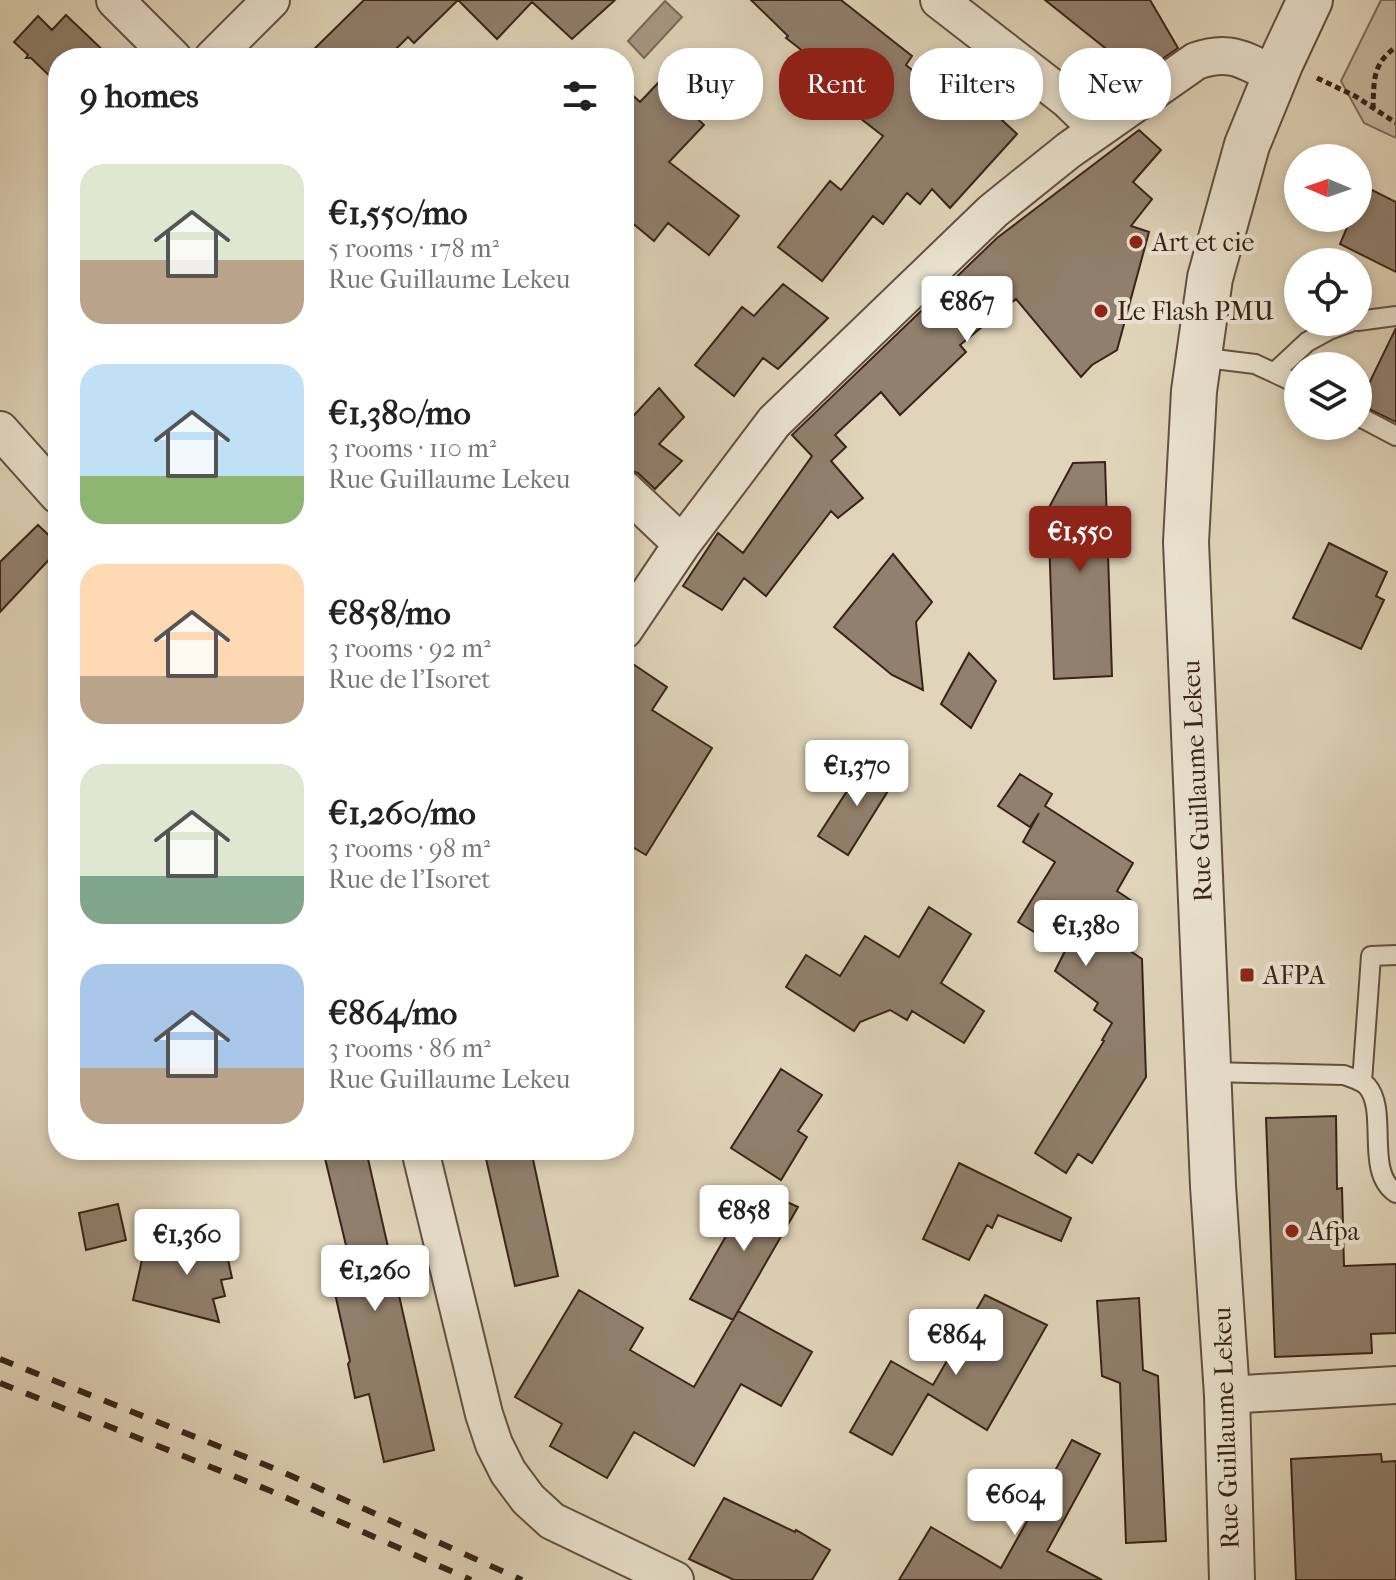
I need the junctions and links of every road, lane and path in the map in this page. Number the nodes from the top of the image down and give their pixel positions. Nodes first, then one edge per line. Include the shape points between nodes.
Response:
1 (115, 0) edge
2 (271, 0) edge
3 (939, 0) edge
4 (1310, 0) edge
5 (1396, 47) edge
6 (163, 48) edge
7 (223, 48) edge
8 (1275, 76) junction
9 (1321, 80) dead end
10 (1373, 110) junction
11 (1396, 123) edge
12 (1098, 129) junction
13 (1396, 316) edge
14 (1372, 319) edge
15 (1318, 336) edge
16 (1198, 357) junction
17 (1275, 372) junction
18 (1284, 377) edge
19 (1372, 423) edge
20 (0, 430) edge
21 (1396, 436) edge
22 (48, 484) edge
23 (634, 498) edge
24 (682, 544) junction
25 (634, 615) edge
26 (1396, 955) edge
27 (1210, 1072) junction
28 (1362, 1082) junction
29 (422, 1160) edge
30 (1396, 1193) edge
31 (1396, 1385) edge
32 (1227, 1395) junction
33 (675, 1580) edge
34 (1232, 1580) edge

1 - 6 street
2 - 7 street
3 - 12 street
4 - 8 street, Rue Guillaume Lekeu
5 - 10 path via 1382,57 1375,76
8 - 12 street via 1245,60 1216,54 1196,61
8 - 16 street, Rue Guillaume Lekeu via 1247,145 1214,263
9 - 10 path
10 - 11 path
12 - 24 street via 993,211 774,422
13 - 14 lane
15 - 17 lane
16 - 17 lane via 1244,361
16 - 27 street, Rue Guillaume Lekeu via 1186,542
17 - 18 lane
19 - 21 lane
20 - 22 street
23 - 24 street
24 - 25 street
26 - 28 lane via 1371,956
27 - 28 lane via 1344,1075
27 - 32 street, Rue Guillaume Lekeu
28 - 30 lane via 1374,1099 1384,1179
29 - 33 street via 484,1414 508,1472 552,1521
31 - 32 street
32 - 34 street, Rue Guillaume Lekeu

